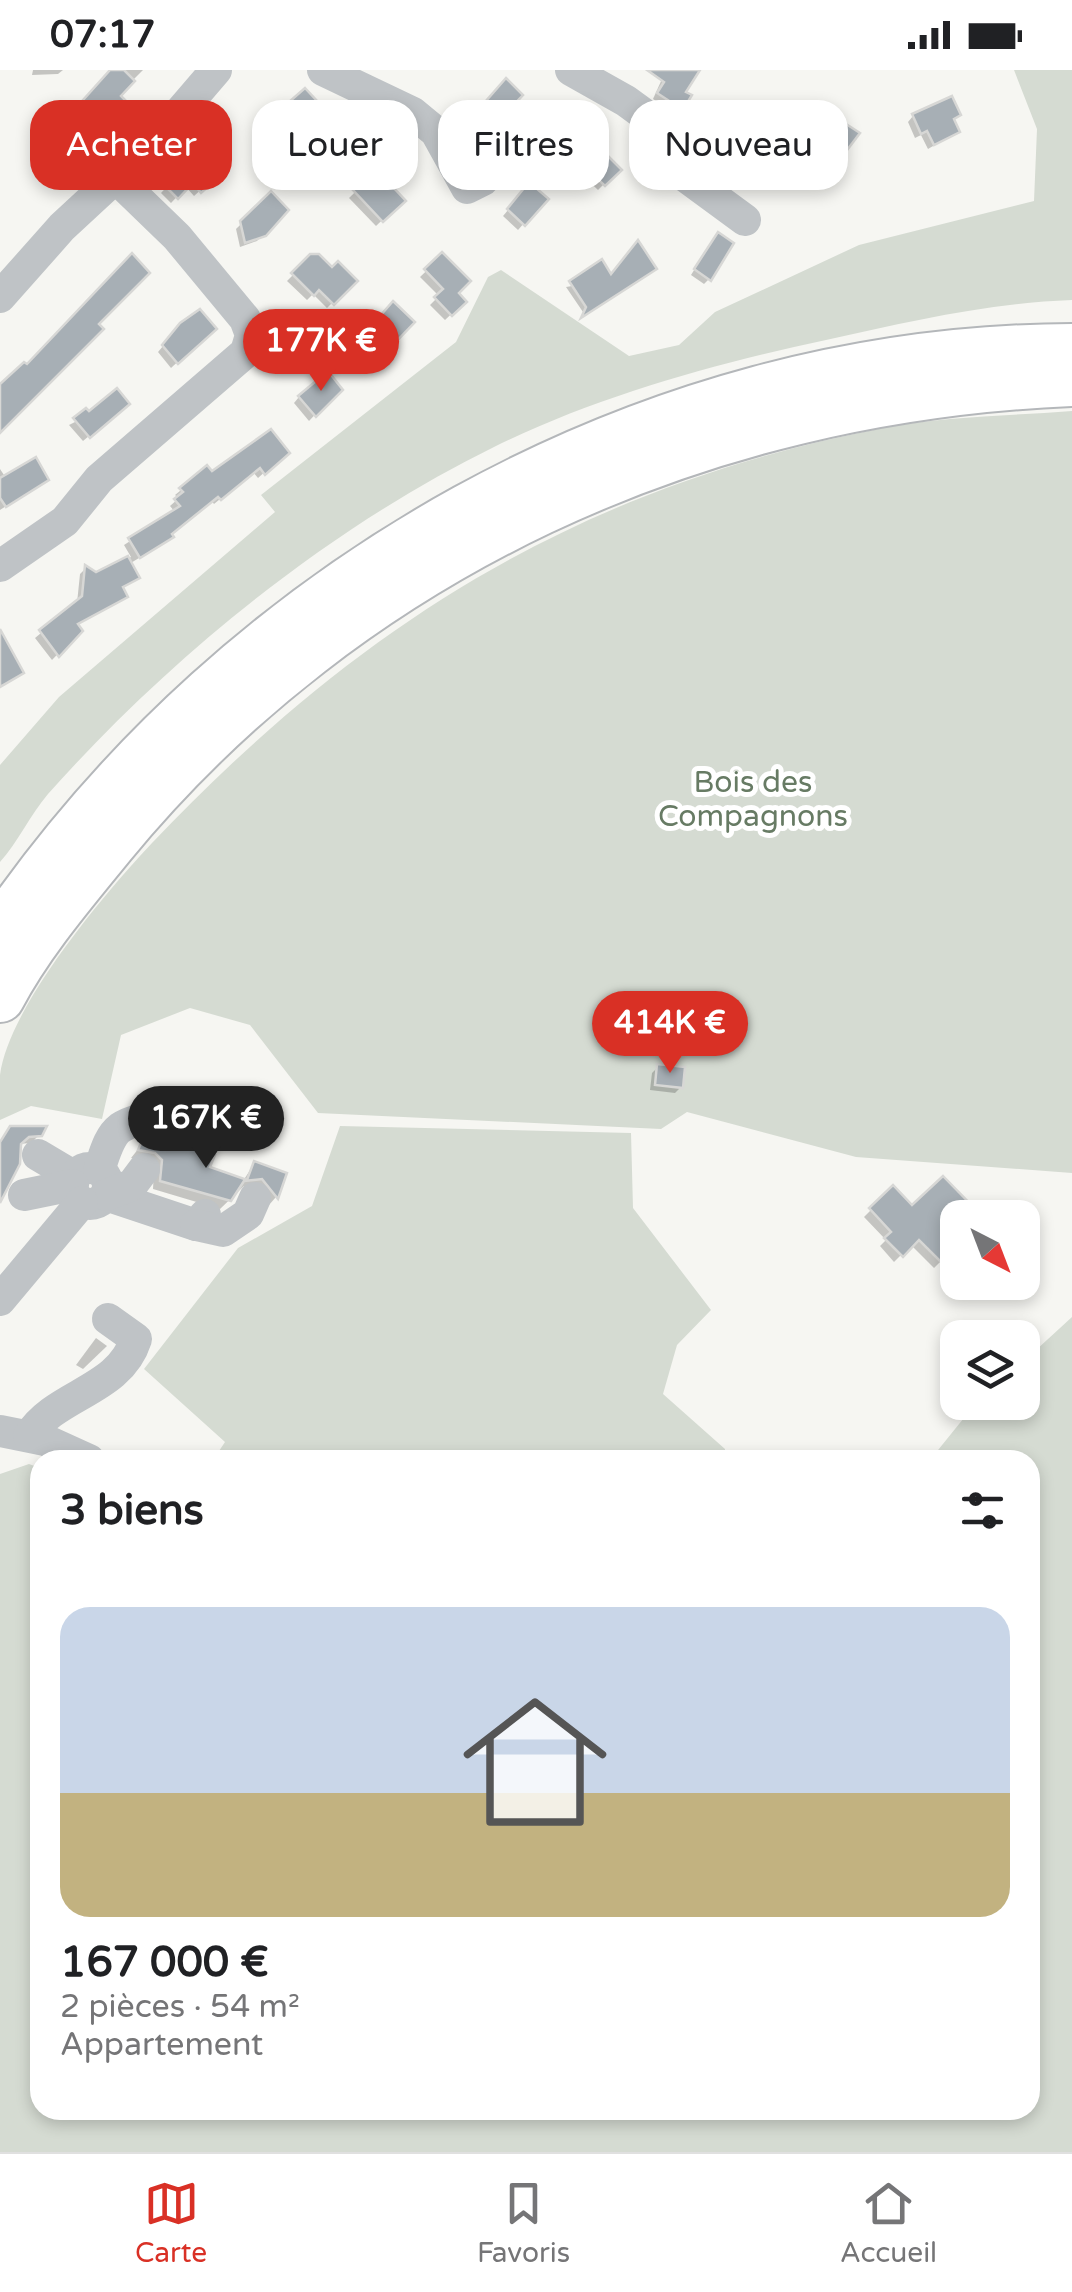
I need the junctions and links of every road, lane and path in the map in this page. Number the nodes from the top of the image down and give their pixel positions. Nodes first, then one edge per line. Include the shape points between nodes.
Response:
1 (216, 70) edge
2 (323, 70) edge
3 (571, 70) edge
4 (190, 100) edge
5 (438, 136) edge
6 (103, 190) edge
7 (128, 190) edge
8 (745, 220) dead end
9 (1, 287) edge
10 (1072, 348) edge
11 (1072, 382) edge
12 (0, 566) edge
13 (0, 930) edge
14 (0, 998) edge
15 (230, 1129) dead end
16 (38, 1155) dead end
17 (144, 1168) dead end
18 (87, 1186) junction
19 (24, 1194) dead end
20 (255, 1198) dead end
21 (0, 1300) edge
22 (108, 1319) dead end
23 (14, 1434) edge
24 (60, 1450) edge

1 - 4 street
2 - 5 street via 413,113
3 - 8 street via 678,138 681,174
6 - 9 street
7 - 12 street via 245,320 251,335 246,352 99,479 65,521
10 - 13 highway via 868,368 718,403 578,453 438,522 307,610 180,718 69,839
11 - 14 highway via 969,386 790,420 692,448 529,517 420,576 266,687 199,748 72,892
15 - 18 street via 182,1118 133,1123 119,1129
16 - 18 street
17 - 18 street via 132,1185
18 - 19 street
18 - 20 street via 223,1231 248,1214
18 - 21 street
22 - 23 street via 136,1339 113,1377
23 - 24 street

